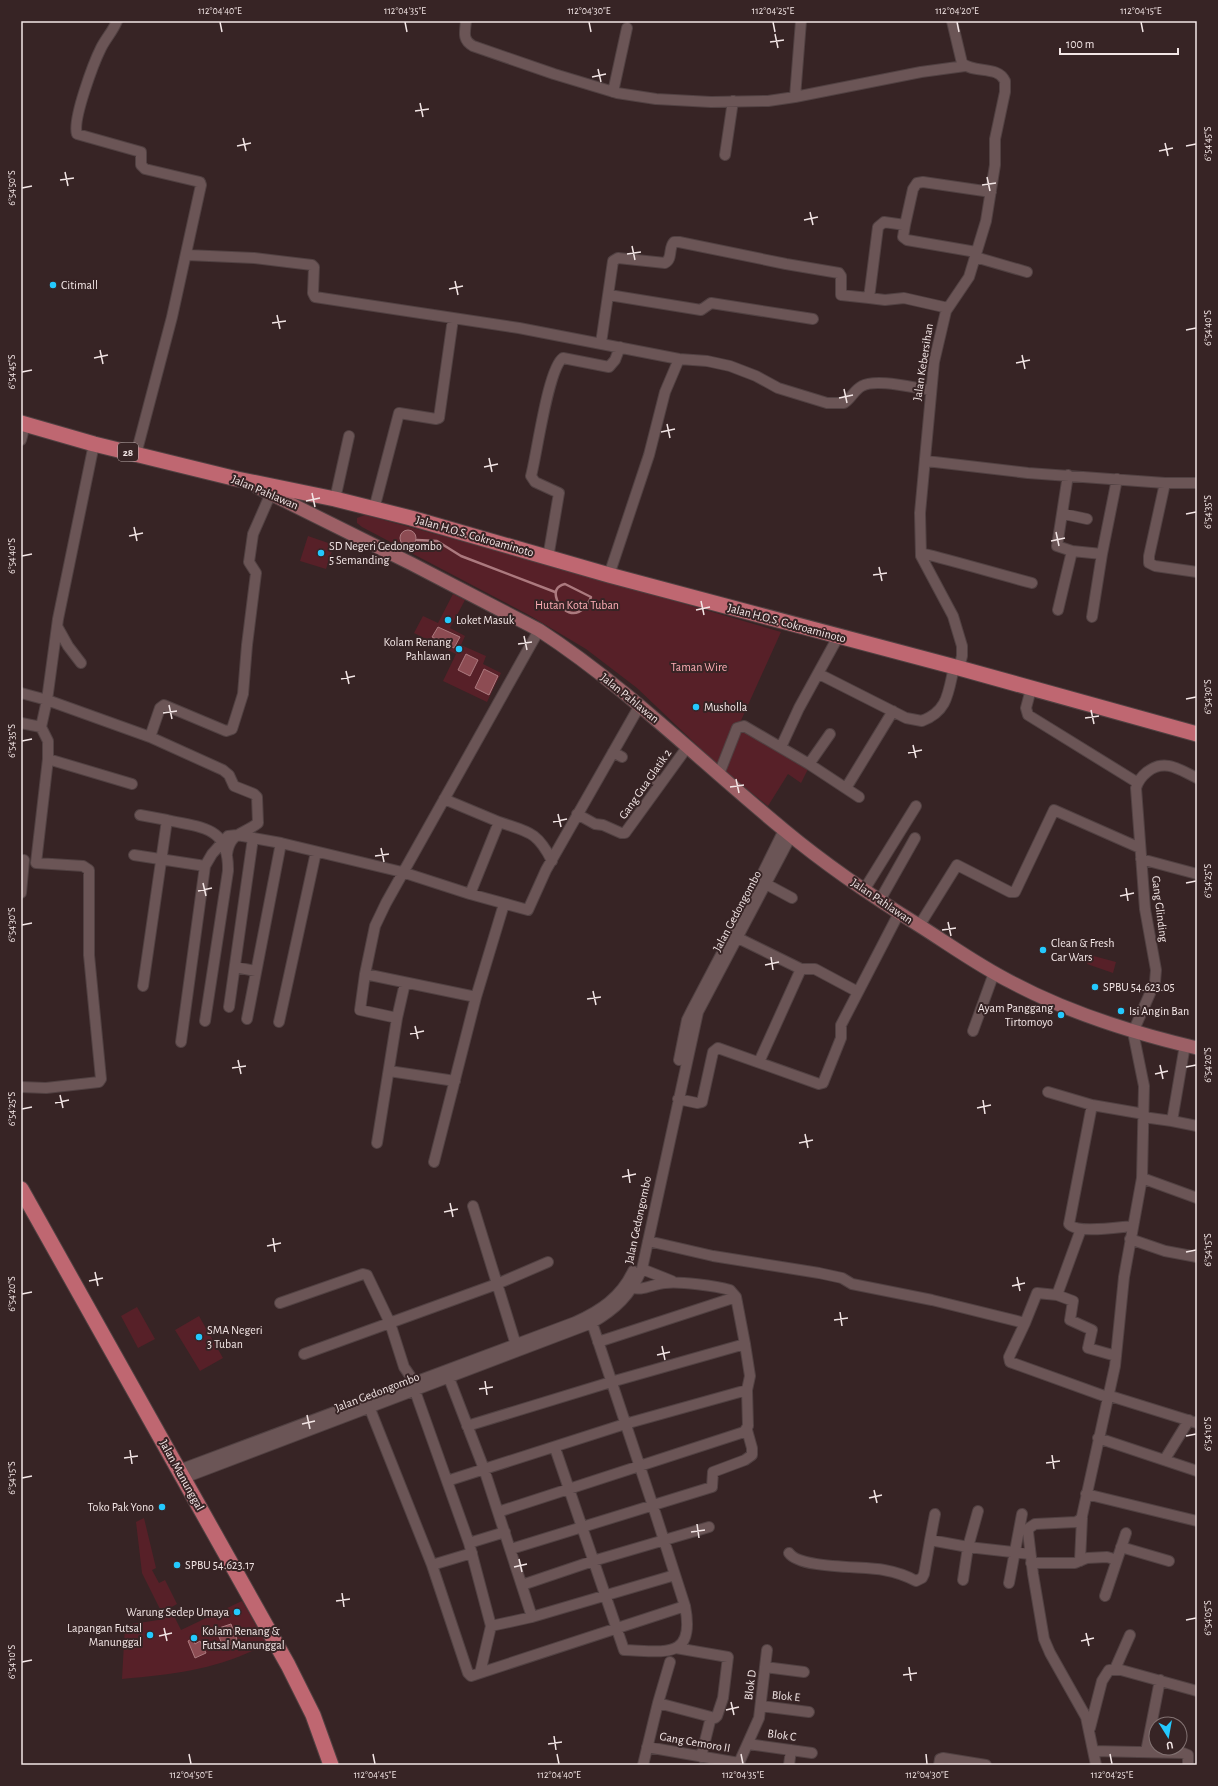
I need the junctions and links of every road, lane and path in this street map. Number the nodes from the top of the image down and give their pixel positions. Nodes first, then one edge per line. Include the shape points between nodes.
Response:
1 (117, 21) edge
2 (466, 21) edge
3 (801, 21) edge
4 (952, 21) edge
5 (627, 28) dead end
6 (965, 66) junction
7 (613, 92) junction
8 (796, 97) junction
9 (733, 101) junction
10 (725, 155) dead end
11 (991, 192) junction
12 (906, 225) junction
13 (187, 255) junction
14 (975, 255) junction
15 (1027, 272) dead end
16 (609, 295) junction
17 (869, 298) junction
18 (948, 308) junction
19 (453, 319) junction
20 (813, 319) dead end
21 (601, 343) junction
22 (620, 347) junction
23 (679, 359) junction
24 (931, 390) junction
25 (23, 424) edge
26 (349, 436) dead end
27 (21, 440) edge
28 (94, 444) junction
29 (136, 454) junction
30 (926, 461) junction
31 (1068, 475) junction
32 (237, 478) junction
33 (1117, 479) junction
34 (1165, 482) junction
35 (1197, 483) edge
36 (271, 493) junction
37 (335, 499) junction
38 (374, 509) junction
39 (1064, 514) junction
40 (1087, 519) dead end
41 (1072, 551) junction
42 (921, 553) junction
43 (1102, 554) junction
44 (548, 558) junction
45 (1197, 572) edge
46 (609, 575) junction
47 (1032, 583) dead end
48 (1058, 610) dead end
49 (1092, 617) dead end
50 (58, 628) junction
51 (539, 630) junction
52 (838, 637) junction
53 (81, 663) dead end
54 (957, 668) junction
55 (819, 674) junction
56 (1031, 689) junction
57 (21, 693) edge
58 (47, 700) junction
59 (640, 705) junction
60 (893, 711) junction
61 (21, 723) edge
62 (41, 727) junction
63 (830, 734) dead end
64 (1197, 734) edge
65 (150, 737) junction
66 (688, 746) junction
67 (781, 747) junction
68 (613, 752) junction
69 (622, 757) dead end
70 (48, 759) junction
71 (809, 764) junction
72 (719, 774) junction
73 (1197, 778) edge
74 (1138, 783) junction
75 (132, 784) dead end
76 (846, 788) junction
77 (859, 797) dead end
78 (444, 799) junction
79 (916, 806) dead end
80 (577, 814) junction
81 (140, 815) dead end
82 (167, 820) junction
83 (499, 822) junction
84 (787, 833) junction
85 (237, 835) junction
86 (254, 838) junction
87 (915, 838) dead end
88 (223, 842) junction
89 (281, 843) junction
90 (1140, 848) junction
91 (316, 852) junction
92 (227, 854) junction
93 (134, 855) dead end
94 (1141, 859) junction
95 (23, 860) edge
96 (160, 860) junction
97 (552, 861) junction
98 (36, 863) junction
99 (205, 866) junction
100 (402, 872) junction
101 (1197, 874) edge
102 (766, 884) junction
103 (864, 890) junction
104 (21, 893) edge
105 (470, 894) junction
106 (792, 898) dead end
107 (880, 900) junction
108 (504, 904) junction
109 (899, 913) junction
110 (919, 926) junction
111 (738, 938) junction
112 (235, 967) junction
113 (801, 969) junction
114 (256, 970) junction
115 (994, 973) junction
116 (365, 974) junction
117 (405, 983) junction
118 (143, 986) dead end
119 (858, 992) junction
120 (476, 997) junction
121 (229, 1007) dead end
122 (398, 1018) junction
123 (247, 1019) dead end
124 (206, 1021) dead end
125 (280, 1022) dead end
126 (973, 1031) dead end
127 (1134, 1032) junction
128 (181, 1042) dead end
129 (1191, 1046) edge
130 (683, 1060) junction
131 (759, 1062) junction
132 (389, 1070) junction
133 (455, 1081) junction
134 (21, 1087) edge
135 (1048, 1092) dead end
136 (678, 1099) junction
137 (1092, 1105) junction
138 (1144, 1115) junction
139 (1172, 1121) junction
140 (1197, 1126) edge
141 (377, 1143) dead end
142 (434, 1162) dead end
143 (1142, 1178) junction
144 (21, 1189) edge
145 (1197, 1198) edge
146 (473, 1206) dead end
147 (1133, 1226) junction
148 (1081, 1229) junction
149 (1130, 1239) junction
150 (648, 1240) junction
151 (1197, 1257) edge
152 (548, 1262) dead end
153 (642, 1269) junction
154 (676, 1282) junction
155 (497, 1284) junction
156 (629, 1287) junction
157 (1057, 1295) junction
158 (736, 1298) junction
159 (280, 1304) dead end
160 (390, 1323) junction
161 (592, 1323) junction
162 (1025, 1323) junction
163 (598, 1342) junction
164 (516, 1344) junction
165 (745, 1344) junction
166 (304, 1354) dead end
167 (1116, 1356) junction
168 (449, 1378) junction
169 (611, 1382) junction
170 (416, 1388) junction
171 (747, 1390) junction
172 (1107, 1396) junction
173 (370, 1409) junction
174 (1193, 1421) edge
175 (625, 1424) junction
176 (467, 1426) junction
177 (747, 1430) junction
178 (1098, 1438) junction
179 (555, 1448) junction
180 (1165, 1459) junction
181 (639, 1467) junction
182 (484, 1469) junction
183 (1197, 1471) edge
184 (182, 1474) junction
185 (446, 1481) junction
186 (571, 1488) junction
187 (1086, 1494) junction
188 (653, 1506) junction
189 (978, 1511) dead end
190 (498, 1512) junction
191 (935, 1514) dead end
192 (1022, 1514) dead end
193 (1082, 1518) junction
194 (1197, 1521) edge
195 (709, 1527) dead end
196 (582, 1528) junction
197 (505, 1532) junction
198 (1126, 1533) dead end
199 (930, 1540) junction
200 (664, 1541) junction
201 (968, 1547) junction
202 (1121, 1547) junction
203 (471, 1548) junction
204 (511, 1549) junction
205 (1015, 1552) junction
206 (789, 1553) dead end
207 (1031, 1558) junction
208 (1117, 1560) junction
209 (593, 1561) junction
210 (1169, 1561) dead end
211 (1080, 1562) junction
212 (432, 1564) junction
213 (674, 1575) junction
214 (963, 1580) dead end
215 (1009, 1583) dead end
216 (522, 1585) junction
217 (604, 1596) junction
218 (1105, 1596) dead end
219 (685, 1606) junction
220 (532, 1617) junction
221 (491, 1626) junction
222 (615, 1628) junction
223 (1130, 1635) dead end
224 (676, 1648) junction
225 (767, 1650) dead end
226 (670, 1662) dead end
227 (765, 1667) junction
228 (1115, 1669) junction
229 (804, 1672) dead end
230 (480, 1673) junction
231 (1160, 1680) junction
232 (1197, 1692) edge
233 (658, 1703) junction
234 (760, 1706) junction
235 (809, 1712) dead end
236 (711, 1716) junction
237 (1090, 1728) junction
238 (748, 1744) junction
239 (647, 1747) junction
240 (791, 1750) junction
241 (1093, 1751) junction
242 (1146, 1752) junction
243 (812, 1753) dead end
244 (706, 1760) edge
245 (739, 1764) edge
246 (331, 1765) edge
247 (643, 1765) edge
248 (789, 1765) edge
249 (939, 1765) edge
250 (986, 1765) edge
251 (1096, 1765) edge
252 (1188, 1765) edge

1 - 13 street via 92,68 79,109 76,132 83,138 141,152 141,165 145,169 200,182 201,188
2 - 7 street, Jalan Kebersihan via 465,38 467,43 473,46
3 - 8 street
4 - 6 street via 960,57
5 - 7 street
6 - 8 street, Jalan Kebersihan
6 - 11 street, Jalan Kebersihan via 998,73 1005,81 995,139
7 - 9 street, Jalan Kebersihan via 656,99
8 - 9 street, Jalan Kebersihan via 768,101
9 - 10 street
11 - 12 street via 917,182 913,189
11 - 14 street, Jalan Kebersihan via 986,221
12 - 14 street via 903,237 907,240
12 - 17 street via 884,222 878,226
13 - 19 street via 254,258 312,265 315,297
13 - 29 street
14 - 15 street
14 - 18 street, Jalan Kebersihan via 969,277
16 - 17 street via 615,259 667,263 672,245 676,242 839,273 841,295
16 - 20 street via 702,310 711,304
16 - 21 street
17 - 18 street via 904,298
18 - 24 street, Jalan Kebersihan via 942,324
19 - 21 street
19 - 38 street via 439,418 399,413
21 - 22 street
22 - 23 street
22 - 44 street via 609,367 563,358 558,362 547,397 531,476 535,482 559,493
23 - 24 street via 730,366 778,388 827,403 844,404 858,388 876,383
23 - 46 street via 665,392 649,455
24 - 30 street, Jalan Kebersihan
25 - 27 street
25 - 28 highway, Jalan Pahlawan / 28
26 - 37 street
28 - 29 highway, Jalan Pahlawan / 28
28 - 50 street
29 - 32 highway, Jalan Pahlawan / 28
30 - 31 street
30 - 42 street, Jalan Kebersihan via 920,513
31 - 33 street
31 - 39 street
32 - 36 main road, Jalan Pahlawan
32 - 37 highway, Jalan H.O.S. Cokroaminoto / 28
33 - 34 street
33 - 43 street
34 - 35 street
34 - 45 street via 1149,563
36 - 51 main road, Jalan Pahlawan
36 - 65 street via 253,534 249,562 256,573 244,694 232,729 226,731 164,705 160,708
37 - 38 highway, Jalan H.O.S. Cokroaminoto / 28
38 - 44 highway, Jalan H.O.S. Cokroaminoto / 28
39 - 40 street
39 - 41 street via 1057,546
41 - 43 street
41 - 48 street
42 - 47 street
42 - 54 street, Jalan Kebersihan via 937,589 953,616 962,646 962,656
43 - 49 street
44 - 46 highway, Jalan H.O.S. Cokroaminoto / 28
46 - 52 highway, Jalan H.O.S. Cokroaminoto / 28
50 - 53 street
50 - 58 street
51 - 59 main road, Jalan Pahlawan
51 - 78 street
52 - 54 highway, Jalan H.O.S. Cokroaminoto / 28
52 - 55 street
54 - 56 highway, Jalan H.O.S. Cokroaminoto / 28
54 - 60 street, Jalan Kebersihan via 945,705 937,713 922,721 914,721
55 - 60 street, Jalan Kebersihan
55 - 67 street via 799,708
56 - 64 highway, Jalan H.O.S. Cokroaminoto / 28
56 - 74 street via 1026,708 1028,715
57 - 58 street
58 - 62 street
58 - 65 street
59 - 66 main road, Jalan Pahlawan
59 - 68 street
60 - 76 street
61 - 62 street
62 - 70 street via 48,741
63 - 71 street
65 - 85 street via 223,770 229,775 234,786 254,794 258,802 259,821
66 - 72 main road, Jalan Pahlawan
66 - 80 street, Gang Gua Glatik 2 via 657,780 625,833 595,824
67 - 71 street
67 - 72 street via 748,727 738,726
68 - 69 street
68 - 80 street
70 - 75 street
70 - 98 street
71 - 76 street
72 - 84 main road, Jalan Pahlawan
73 - 74 street via 1177,767 1162,765 1150,770
74 - 90 street, Gang Glinding via 1136,792
76 - 77 street
78 - 83 street
78 - 100 street
79 - 103 street
80 - 97 street
81 - 82 street
82 - 88 street via 208,829
82 - 96 street
83 - 97 street via 534,834 543,843
83 - 105 street
84 - 102 street, Jalan Gedongombo
84 - 103 main road, Jalan Pahlawan
84 - 130 street, Jalan Gedongombo via 687,1020
85 - 86 street
85 - 88 street via 229,836
85 - 92 street via 230,840
86 - 89 street
86 - 112 street
87 - 107 street
88 - 92 street
88 - 99 street
89 - 91 street
89 - 114 street
90 - 94 street, Gang Glinding
90 - 110 street via 1054,810 1015,892 1010,892 957,865
91 - 100 street
91 - 125 street
92 - 124 street via 228,871
93 - 96 street
94 - 101 street
94 - 127 street, Gang Glinding via 1145,909 1156,975
95 - 98 street
95 - 104 street
96 - 99 street
96 - 118 street
97 - 108 street via 529,909
98 - 134 street via 83,866 89,870 89,955 101,1079 99,1082 46,1088
99 - 128 street
100 - 105 street
100 - 116 street via 375,926
102 - 106 street
102 - 111 street, Jalan Gedongombo
103 - 107 main road, Jalan Pahlawan
105 - 108 street
107 - 109 main road, Jalan Pahlawan
108 - 120 street
109 - 110 main road, Jalan Pahlawan
109 - 119 street
110 - 115 main road, Jalan Pahlawan
111 - 113 street
111 - 130 street, Jalan Gedongombo via 698,1012
112 - 114 street
112 - 121 street
113 - 119 street via 815,969
113 - 131 street
114 - 123 street
115 - 126 street
115 - 127 main road, Jalan Pahlawan via 1039,996
116 - 117 street
116 - 122 street via 360,1010
117 - 120 street
117 - 122 street
119 - 131 street via 841,1025 841,1038 823,1083
120 - 133 street
122 - 132 street
127 - 129 main road, Jalan Pahlawan
127 - 138 street via 1143,1079
129 - 139 street
130 - 136 street, Jalan Gedongombo
130 - 156 street, Jalan Gedongombo via 637,1263
131 - 136 street via 716,1048 701,1102
132 - 133 street
132 - 141 street
133 - 142 street
135 - 137 street
136 - 150 street, Jalan Gedongombo
137 - 138 street
137 - 148 street via 1069,1221 1071,1227
138 - 139 street
138 - 143 street
139 - 140 street
143 - 145 street
143 - 147 street
144 - 184 highway, Jalan Manunggal
146 - 155 street
147 - 148 street
147 - 149 street
148 - 157 street
149 - 151 street via 1165,1251
149 - 167 street
150 - 153 street, Jalan Gedongombo
150 - 162 street via 713,1256 842,1278 852,1284
152 - 155 street
153 - 154 street
153 - 156 street, Jalan Gedongombo
154 - 156 street
154 - 158 street via 730,1290
155 - 160 street
155 - 164 street
156 - 161 street, Jalan Gedongombo via 616,1307
156 - 164 street, Jalan Gedongombo via 595,1313
157 - 162 street via 1037,1293
157 - 167 street via 1073,1301 1070,1321 1092,1330 1088,1348
158 - 163 street
158 - 165 street
159 - 160 street via 363,1274 371,1280
160 - 166 street
160 - 170 street via 404,1367
161 - 163 street
161 - 168 street, Jalan Gedongombo
162 - 172 street via 1009,1357 1010,1362
163 - 169 street
164 - 170 street, Jalan Gedongombo
165 - 169 street
165 - 171 street via 750,1376
167 - 172 street
168 - 170 street, Jalan Gedongombo
168 - 176 street
169 - 175 street
169 - 176 street
170 - 173 street, Jalan Gedongombo
170 - 184 street, Jalan Gedongombo
170 - 185 street
171 - 175 street
171 - 177 street
172 - 174 street via 1156,1408
172 - 178 street
173 - 184 street, Jalan Gedongombo
173 - 212 street
174 - 180 street
175 - 179 street
175 - 181 street
176 - 182 street
177 - 181 street
177 - 188 street via 752,1455 713,1472 714,1486
178 - 180 street
178 - 187 street
179 - 182 street
179 - 186 street
180 - 183 street
181 - 186 street
181 - 188 street
182 - 185 street
182 - 190 street
184 - 246 highway, Jalan Manunggal via 288,1665 313,1715
185 - 203 street
186 - 190 street
186 - 196 street
187 - 193 street
187 - 194 street
188 - 196 street
188 - 200 street
189 - 201 street
190 - 197 street
191 - 199 street
192 - 205 street
193 - 207 street via 1076,1522 1032,1525 1028,1532
193 - 211 street
195 - 200 street
196 - 204 street
196 - 209 street
197 - 203 street
197 - 204 street
198 - 202 street
199 - 201 street
199 - 206 street via 924,1574 916,1581 884,1570 807,1563 792,1558
200 - 209 street
200 - 213 street
201 - 205 street
201 - 214 street
202 - 208 street
202 - 210 street
203 - 212 street
203 - 221 street
204 - 216 street
205 - 207 street
205 - 215 street
207 - 211 street via 1067,1564
207 - 237 street via 1046,1644 1084,1712
208 - 211 street via 1107,1557 1087,1558
208 - 218 street
209 - 216 street
209 - 217 street
212 - 230 street via 468,1673 471,1676
213 - 217 street
213 - 219 street
216 - 220 street
217 - 220 street
217 - 222 street
219 - 222 street
219 - 224 street via 688,1631 682,1644
220 - 221 street
221 - 230 street
222 - 224 street via 624,1650
222 - 230 street
223 - 228 street
224 - 236 street via 728,1657 722,1702 717,1716
225 - 227 street, Blok D
226 - 233 street
227 - 229 street
227 - 234 street, Blok D
228 - 231 street
228 - 237 street via 1107,1671 1102,1678
231 - 232 street
231 - 242 street
233 - 236 street
233 - 239 street
234 - 235 street, Blok E
234 - 238 street, Blok D via 758,1724
236 - 244 street
237 - 241 street
238 - 240 street, Blok C
238 - 245 street, Blok D
239 - 244 street, Gang Cemoro II
239 - 247 street
240 - 243 street, Blok C
240 - 248 street
241 - 242 street
241 - 251 street
242 - 252 street via 1186,1753
244 - 245 street, Gang Cemoro II
249 - 250 street via 940,1759 943,1758

